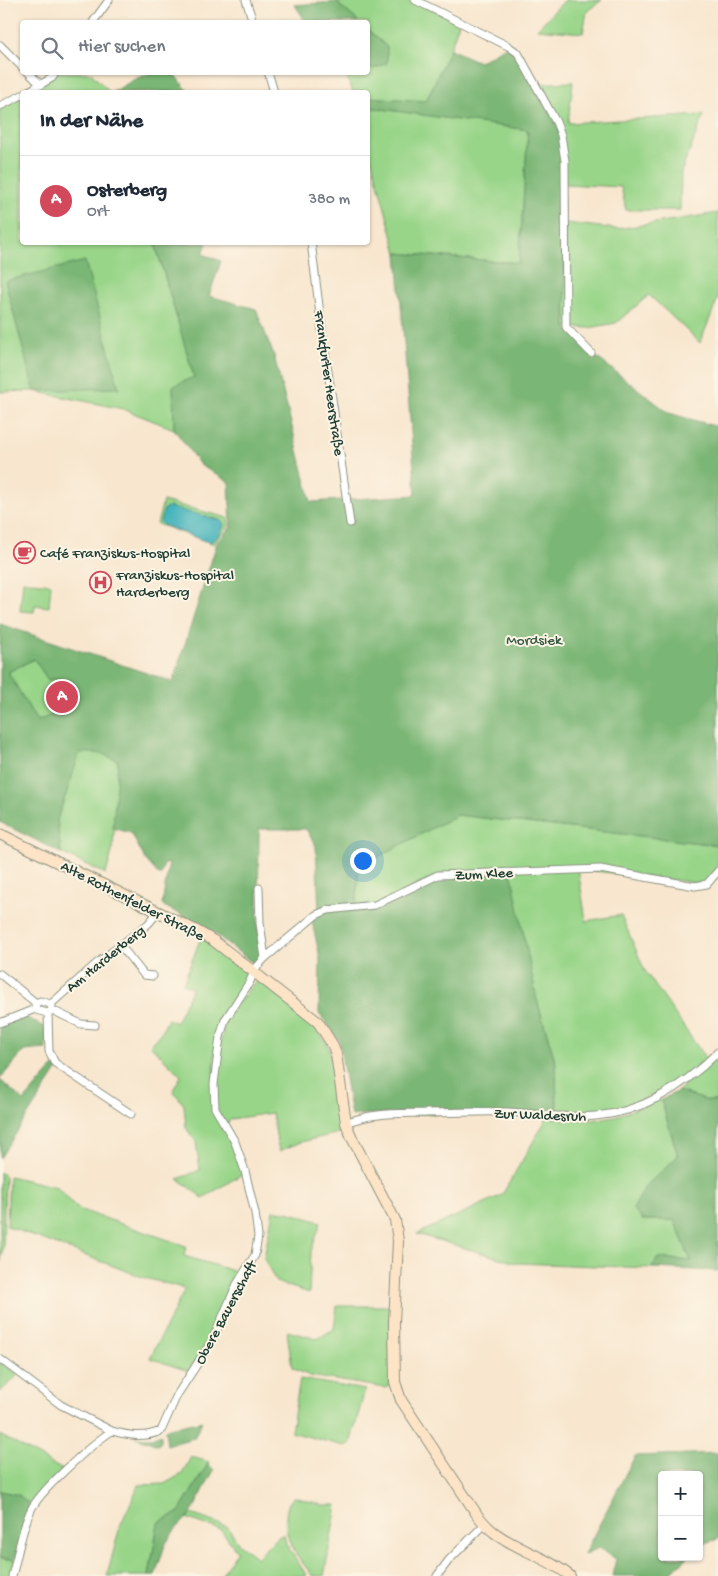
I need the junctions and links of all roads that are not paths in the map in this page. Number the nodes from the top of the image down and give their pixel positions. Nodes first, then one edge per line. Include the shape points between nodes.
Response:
1 (109, 0) edge
2 (246, 0) edge
3 (415, 0) edge
4 (94, 20) edge
5 (252, 20) edge
6 (0, 45) edge
7 (20, 65) edge
8 (31, 75) edge
9 (54, 75) edge
10 (269, 75) edge
11 (41, 85) junction
12 (31, 90) edge
13 (273, 90) edge
14 (20, 96) edge
15 (0, 106) edge
16 (311, 245) edge
17 (591, 353) dead end
18 (350, 523) dead end
19 (0, 834) edge
20 (718, 871) edge
21 (259, 888) dead end
22 (157, 910) junction
23 (120, 945) junction
24 (265, 958) junction
25 (254, 972) junction
26 (0, 974) edge
27 (153, 976) dead end
28 (35, 1006) junction
29 (50, 1009) junction
30 (0, 1023) edge
31 (95, 1024) dead end
32 (718, 1052) edge
33 (131, 1114) dead end
34 (346, 1123) junction
35 (0, 1360) edge
36 (112, 1431) junction
37 (485, 1524) junction
38 (12, 1576) edge
39 (437, 1576) edge
40 (570, 1576) edge

1 - 4 street
2 - 5 street
3 - 17 street via 518,53 556,122 565,161 566,326
6 - 7 street
8 - 11 street
9 - 11 street
10 - 13 street
11 - 12 street
14 - 15 street
16 - 18 street, Frankfurter Heerstraße
19 - 22 street, Alte Rothenfelder Straße
20 - 24 street, Zum Klee via 707,884 695,886 600,869 438,875 375,905 328,910 316,915
21 - 24 street
22 - 23 street, Am Harderberg via 148,924
22 - 25 street, Alte Rothenfelder Straße via 206,936
23 - 27 street via 144,975
23 - 29 street, Am Harderberg
24 - 25 street, Zum Klee
25 - 34 street, Alte Rothenfelder Straße via 318,1022 326,1033 336,1054
25 - 36 street, Obere Bauerschaft via 225,1020 214,1084 215,1108 235,1142 245,1171 258,1236 255,1255 237,1284 209,1347 177,1395 162,1431 150,1436
26 - 28 street
28 - 29 street via 39,1011
28 - 30 street
29 - 31 street via 81,1024
29 - 33 street via 49,1052 55,1063
32 - 34 street, Zur Waldesruh via 674,1088 653,1100 617,1112 595,1116 507,1112 401,1114 370,1116
34 - 37 street, Alte Rothenfelder Straße via 395,1220 398,1241 394,1376 400,1400
35 - 36 street, Obere Bauerschaft via 61,1404
36 - 38 street via 35,1502
37 - 39 street
37 - 40 street, Alte Rothenfelder Straße via 504,1539 556,1565

